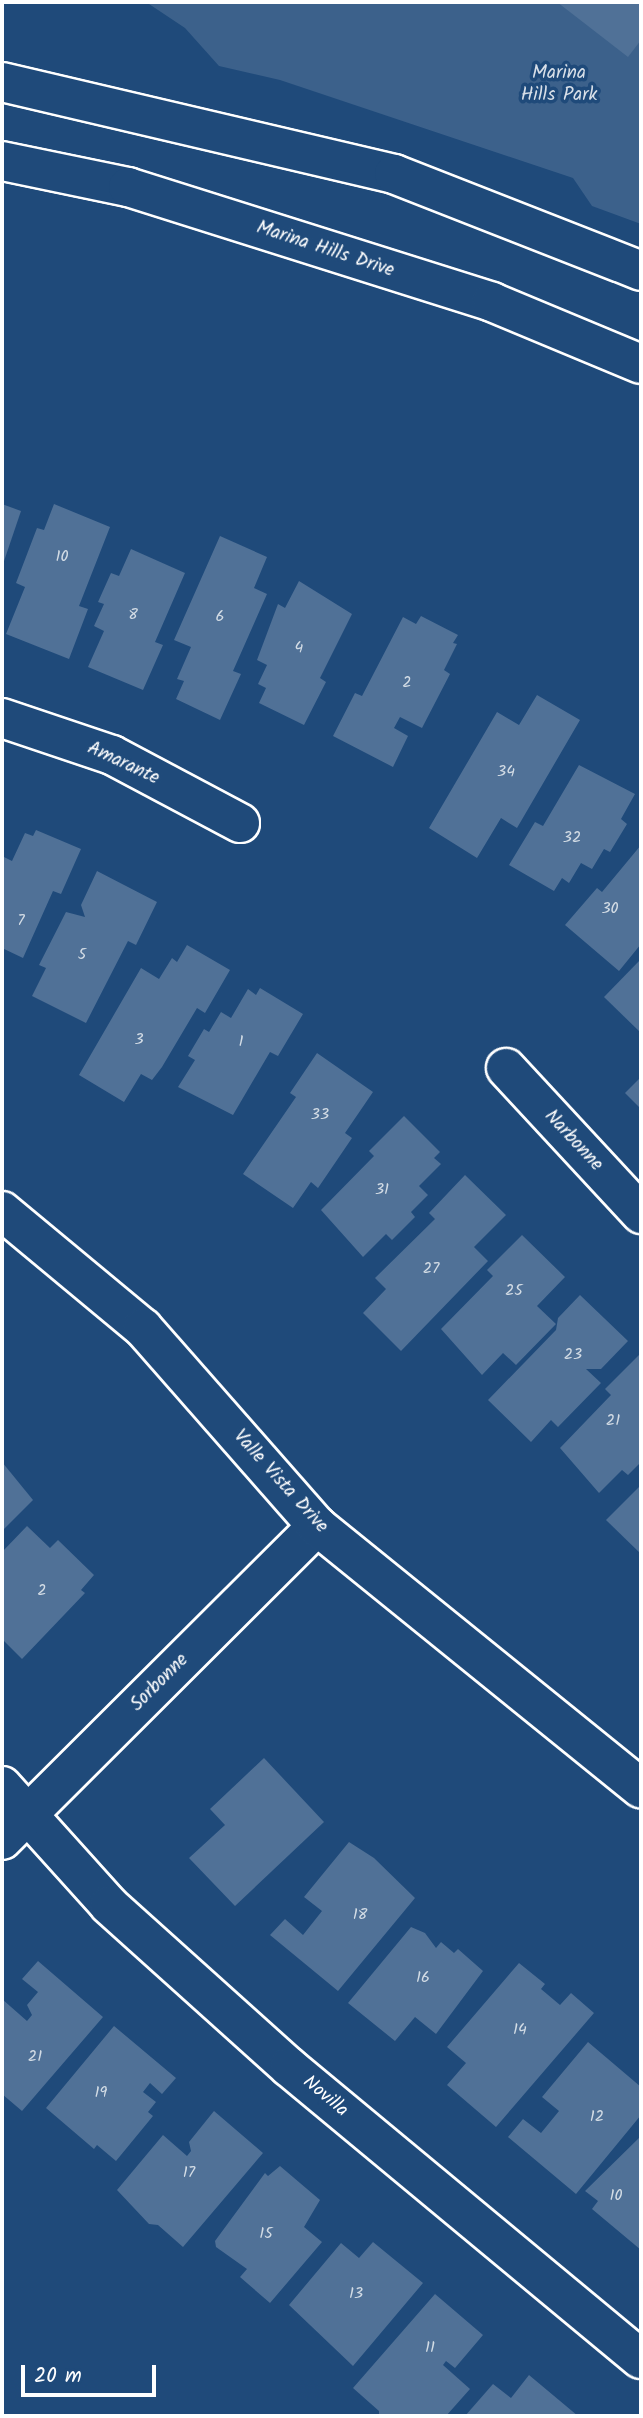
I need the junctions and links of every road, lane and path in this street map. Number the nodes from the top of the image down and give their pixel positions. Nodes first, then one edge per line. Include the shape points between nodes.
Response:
1 (2, 82) edge
2 (2, 161) edge
3 (641, 271) edge
4 (641, 363) edge
5 (2, 718) edge
6 (240, 823) dead end
7 (506, 1069) dead end
8 (2, 1211) edge
9 (641, 1214) edge
10 (317, 1526) junction
11 (2, 1786) edge
12 (641, 1788) edge
13 (14, 1828) edge
14 (641, 2358) edge

1 - 3 street via 394,174
2 - 4 street, Marina Hills Drive via 141,191 492,302
5 - 6 street, Amarante via 112,755
7 - 9 street, Narbonne
8 - 10 street, Valle Vista Drive via 143,1328
10 - 12 street, Valle Vista Drive
10 - 13 street, Sorbonne
11 - 13 street, Novilla
13 - 14 street, Novilla via 110,1905 289,2067

